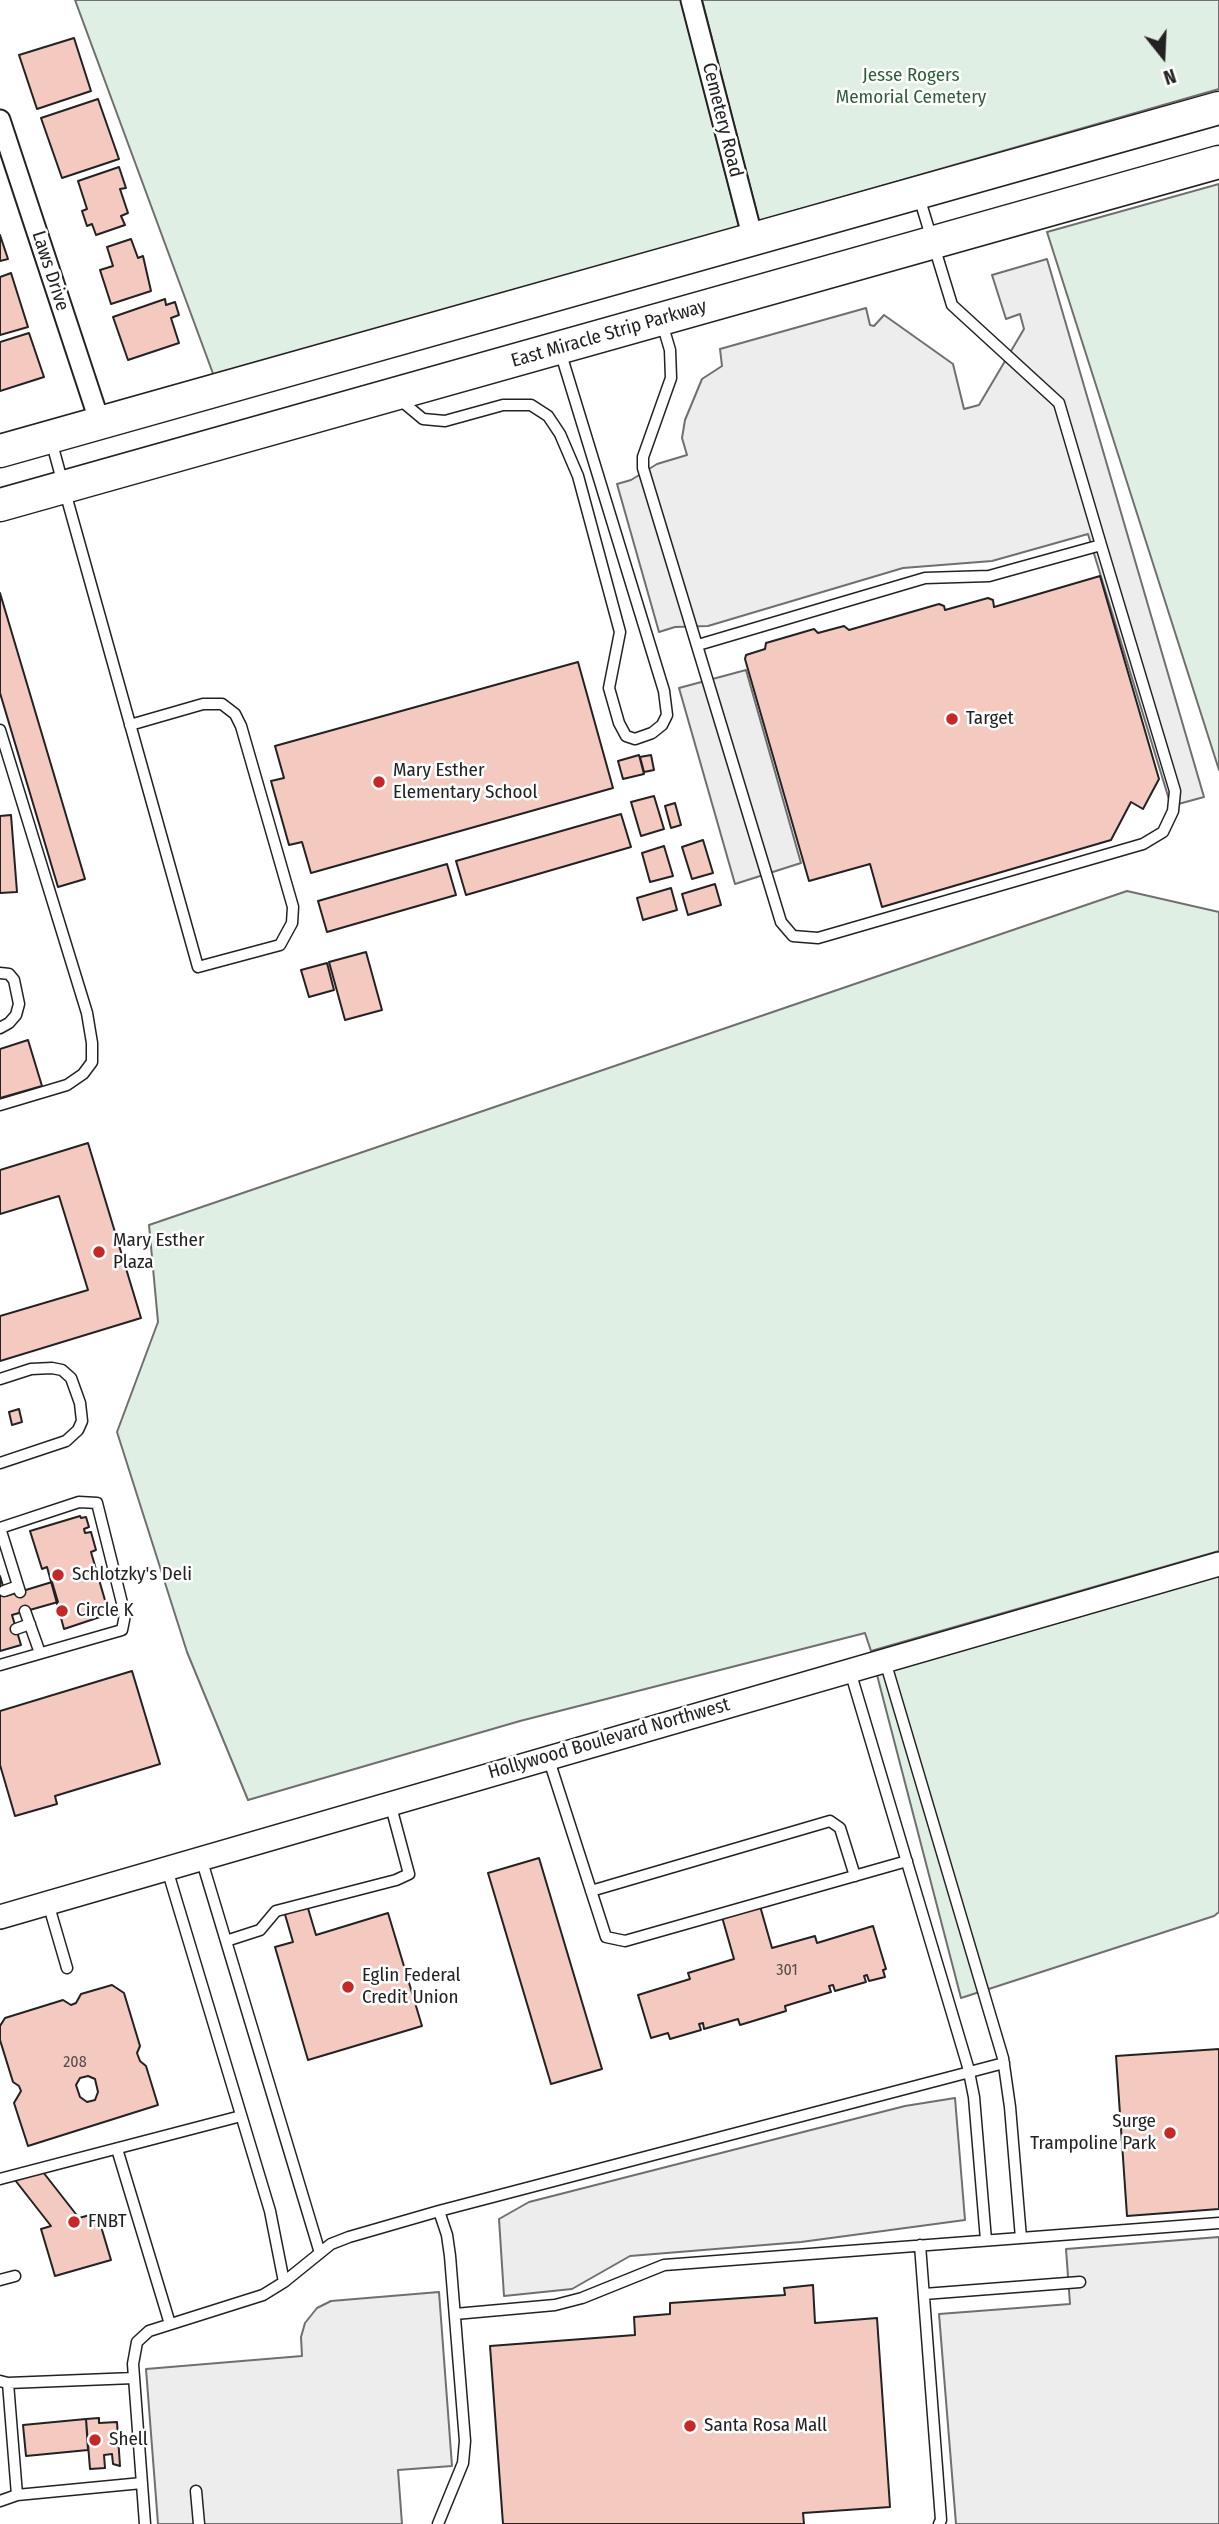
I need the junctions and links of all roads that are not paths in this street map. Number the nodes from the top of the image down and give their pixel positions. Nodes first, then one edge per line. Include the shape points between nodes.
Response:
1 (691, 0) edge
2 (1219, 108) edge
3 (0, 120) edge
4 (1219, 162) edge
5 (918, 193) junction
6 (753, 239) junction
7 (933, 242) junction
8 (661, 319) junction
9 (559, 348) junction
10 (394, 394) junction
11 (100, 423) junction
12 (50, 437) junction
13 (0, 451) edge
14 (64, 487) junction
15 (0, 505) edge
16 (1101, 545) junction
17 (698, 645) junction
18 (130, 725) junction
19 (0, 730) edge
20 (0, 973) edge
21 (0, 1028) edge
22 (0, 1105) edge
23 (0, 1379) edge
24 (0, 1462) edge
25 (0, 1528) edge
26 (1219, 1564) edge
27 (4, 1591) dead end
28 (25, 1611) dead end
29 (30, 1624) junction
30 (16, 1629) dead end
31 (40, 1653) junction
32 (884, 1660) junction
33 (0, 1665) edge
34 (850, 1670) junction
35 (548, 1756) junction
36 (390, 1803) junction
37 (201, 1858) junction
38 (907, 1861) junction
39 (167, 1868) junction
40 (855, 1876) junction
41 (591, 1891) junction
42 (48, 1903) junction
43 (0, 1917) edge
44 (226, 1941) junction
45 (68, 1968) dead end
46 (1003, 2063) junction
47 (969, 2072) junction
48 (241, 2116) junction
49 (117, 2149) junction
50 (0, 2179) edge
51 (439, 2211) junction
52 (1219, 2223) edge
53 (1021, 2238) junction
54 (986, 2240) junction
55 (920, 2245) junction
56 (320, 2253) junction
57 (15, 2276) dead end
58 (0, 2280) edge
59 (1080, 2282) dead end
60 (284, 2283) junction
61 (924, 2294) junction
62 (455, 2314) junction
63 (170, 2324) junction
64 (134, 2378) junction
65 (4, 2382) edge
66 (142, 2483) junction
67 (196, 2491) dead end
68 (17, 2495) junction
69 (0, 2501) edge
70 (145, 2524) edge
71 (199, 2524) edge
72 (438, 2524) edge
73 (939, 2524) edge

1 - 6 street, Cemetery Road
2 - 5 highway
3 - 11 street, Laws Drive
4 - 7 highway, East Miracle Strip Parkway
5 - 6 highway
5 - 7 lane
6 - 11 highway
7 - 8 highway, East Miracle Strip Parkway
7 - 16 lane via 952,304 1059,403
8 - 9 highway, East Miracle Strip Parkway
8 - 17 lane via 670,350 671,378 643,468
9 - 10 highway, East Miracle Strip Parkway
9 - 10 lane via 664,691 667,715 662,725 635,739 625,736 609,688 620,632 578,476 548,416 531,405 503,405 445,421 423,419
10 - 14 highway, East Miracle Strip Parkway
11 - 12 highway
12 - 13 highway
12 - 14 lane
14 - 15 highway, East Miracle Strip Parkway
14 - 18 lane
16 - 17 lane via 989,576 925,578
16 - 17 lane via 1175,791 1173,811 1163,832 1143,844 818,938 793,936 781,922
18 - 18 lane via 203,704 222,704 235,714 293,907 292,923 280,944 198,967
19 - 22 lane via 87,1013 92,1062 67,1085
20 - 21 lane via 14,980 19,1004 16,1015
23 - 24 lane via 31,1369 62,1370 71,1378 82,1422 66,1441
25 - 27 lane via 19,1589
25 - 31 lane via 79,1503 97,1503 125,1615 121,1630
26 - 32 street, Hollywood Boulevard Northwest
28 - 29 lane
29 - 30 lane
29 - 31 lane
31 - 33 lane
32 - 34 street, Hollywood Boulevard Northwest
32 - 46 lane
34 - 35 street, Hollywood Boulevard Northwest
34 - 38 lane
35 - 36 street, Hollywood Boulevard Northwest
35 - 41 lane
36 - 37 street, Hollywood Boulevard Northwest
36 - 44 lane via 409,1874 276,1911 260,1930
37 - 39 street, Hollywood Boulevard Northwest
37 - 44 lane
38 - 40 lane
38 - 47 lane
39 - 42 street, Hollywood Boulevard Northwest
39 - 48 lane
40 - 41 lane via 625,1941 606,1937
40 - 41 lane via 839,1828 830,1821
42 - 43 street, Hollywood Boulevard Northwest
42 - 45 lane
44 - 56 lane
46 - 47 lane
46 - 53 lane
47 - 51 lane
47 - 54 lane
48 - 49 lane
48 - 60 lane via 270,2211
49 - 50 lane
49 - 63 lane
51 - 56 lane via 349,2237
51 - 62 lane via 448,2246
52 - 53 lane
53 - 54 lane
54 - 55 lane
55 - 61 lane
55 - 62 lane via 663,2265 555,2305
56 - 60 lane
57 - 58 lane
59 - 61 lane
60 - 63 lane via 263,2295
61 - 73 lane
62 - 72 lane via 465,2441 463,2463
63 - 64 lane via 149,2331 137,2343
64 - 65 lane
64 - 66 lane
65 - 68 lane
66 - 68 lane
66 - 70 lane
67 - 71 lane
68 - 69 lane

